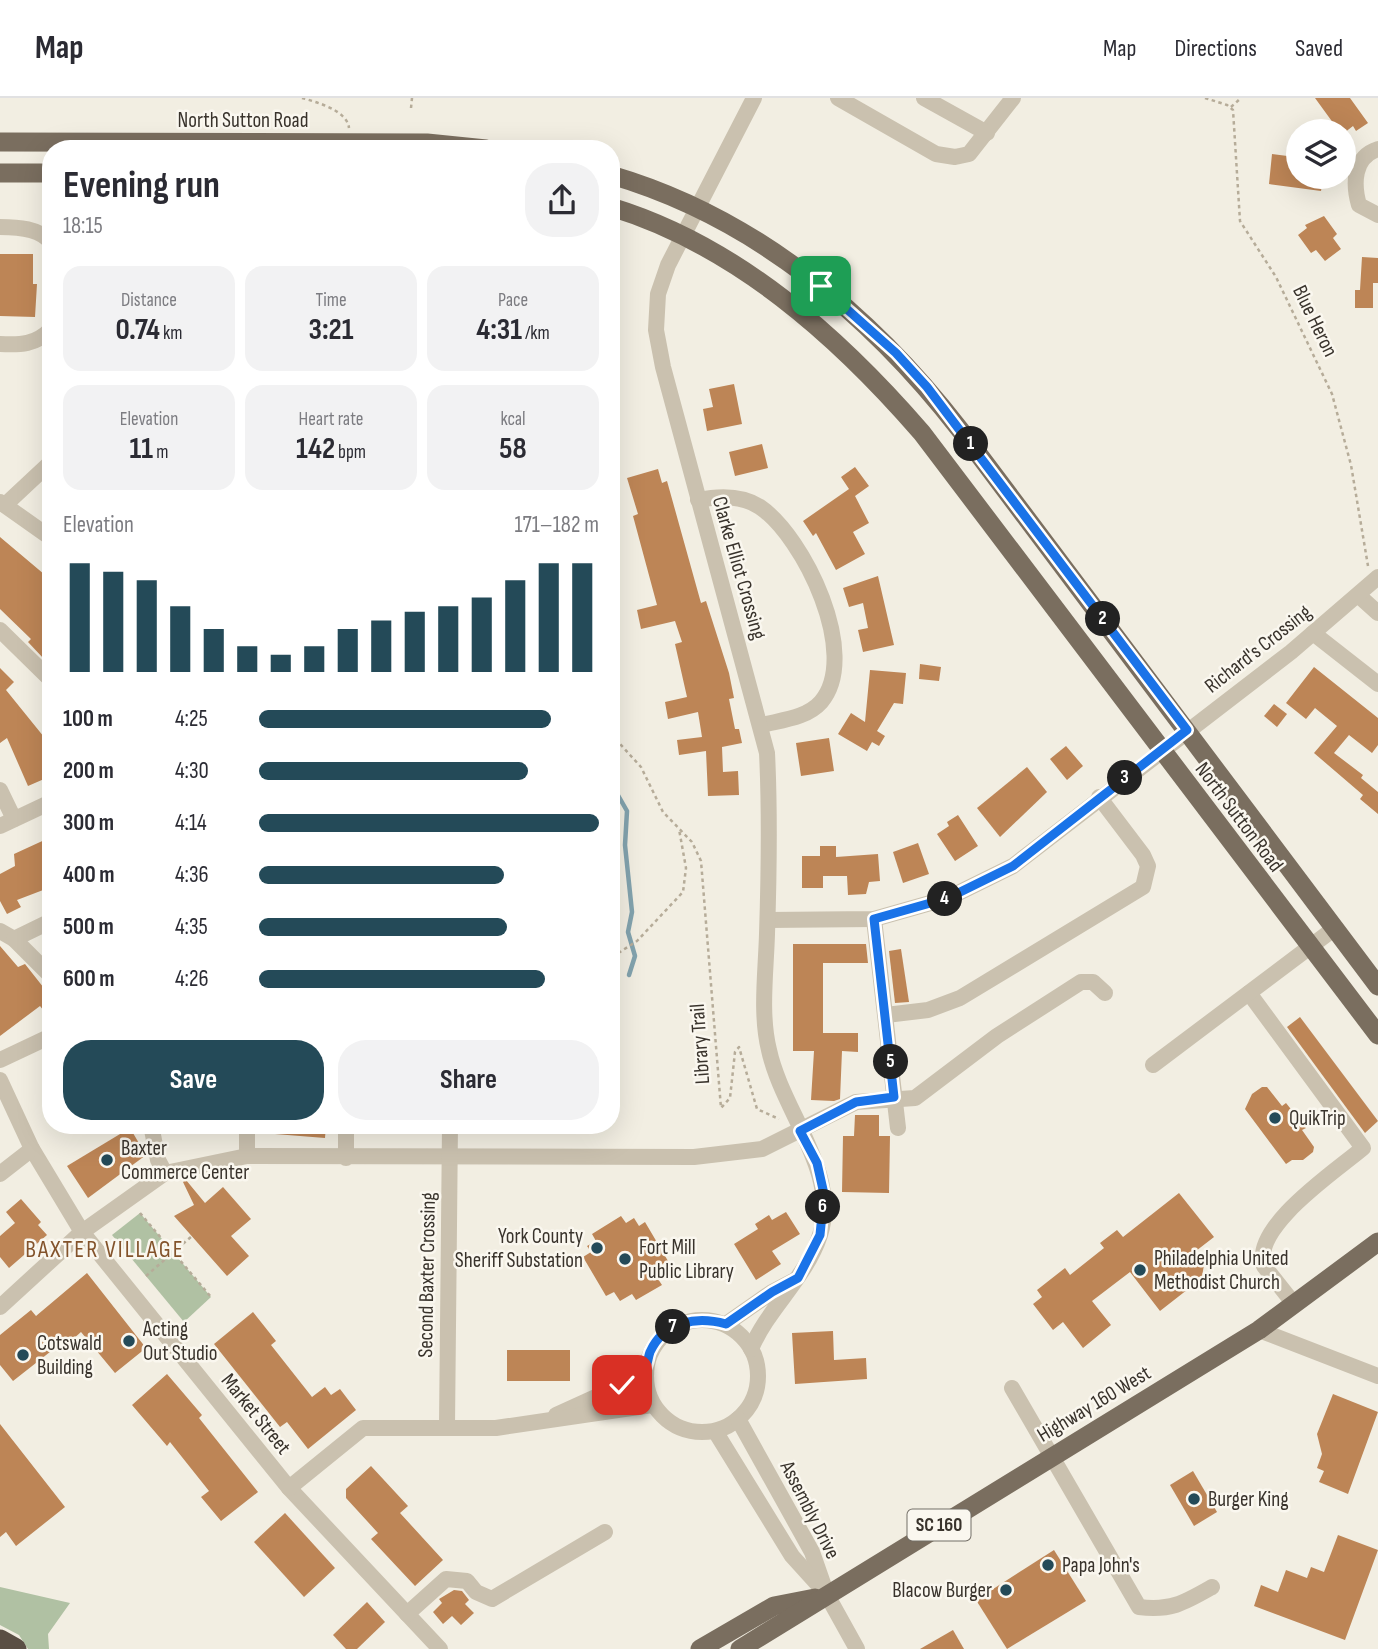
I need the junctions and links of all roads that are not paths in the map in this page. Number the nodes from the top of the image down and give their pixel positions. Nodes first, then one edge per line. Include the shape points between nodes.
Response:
1 (754, 98) edge
2 (838, 98) edge
3 (924, 98) edge
4 (1013, 98) edge
5 (987, 133) junction
6 (0, 142) edge
7 (42, 143) edge
8 (1378, 149) edge
9 (0, 173) edge
10 (42, 173) edge
11 (620, 178) edge
12 (698, 208) junction
13 (620, 210) edge
14 (1378, 215) edge
15 (0, 227) edge
16 (42, 235) edge
17 (684, 236) junction
18 (42, 338) edge
19 (0, 344) edge
20 (42, 469) edge
21 (698, 500) junction
22 (3, 503) edge
23 (42, 531) edge
24 (1374, 580) edge
25 (1358, 595) junction
26 (1378, 612) edge
27 (0, 631) edge
28 (1313, 633) junction
29 (42, 671) edge
30 (1378, 684) edge
31 (762, 725) junction
32 (1187, 730) junction
33 (1161, 750) junction
34 (0, 790) edge
35 (1099, 797) junction
36 (42, 806) edge
37 (7, 822) edge
38 (874, 919) junction
39 (768, 920) junction
40 (42, 924) edge
41 (1335, 928) junction
42 (7, 935) edge
43 (1309, 947) junction
44 (42, 968) edge
45 (1378, 986) edge
46 (1105, 993) dead end
47 (1249, 993) junction
48 (886, 1015) junction
49 (1378, 1035) edge
50 (42, 1040) edge
51 (0, 1060) edge
52 (1153, 1065) dead end
53 (0, 1080) edge
54 (894, 1097) junction
55 (898, 1128) dead end
56 (800, 1131) junction
57 (153, 1134) edge
58 (247, 1134) edge
59 (346, 1134) edge
60 (450, 1134) edge
61 (32, 1149) junction
62 (247, 1156) junction
63 (450, 1157) junction
64 (346, 1158) junction
65 (165, 1173) junction
66 (0, 1174) edge
67 (82, 1232) junction
68 (1378, 1242) edge
69 (798, 1278) junction
70 (1294, 1304) junction
71 (0, 1307) edge
72 (726, 1324) junction
73 (1259, 1330) junction
74 (751, 1349) junction
75 (645, 1368) junction
76 (1378, 1376) edge
77 (1012, 1388) dead end
78 (652, 1405) junction
79 (738, 1419) junction
80 (535, 1424) junction
81 (447, 1426) junction
82 (715, 1431) junction
83 (1052, 1456) junction
84 (289, 1488) junction
85 (605, 1532) dead end
86 (1212, 1587) dead end
87 (827, 1595) junction
88 (407, 1614) junction
89 (0, 1640) edge
90 (16, 1649) edge
91 (440, 1649) edge
92 (701, 1649) edge
93 (740, 1649) edge
94 (857, 1649) edge

1 - 12 street, Clarke Elliot Crossing
2 - 5 street via 936,154 969,154
3 - 5 street
4 - 5 street
6 - 7 main road, North Sutton Road
8 - 14 street via 1358,166 1353,185 1359,205
9 - 10 main road
11 - 12 main road, North Sutton Road
12 - 17 street, Clarke Elliot Crossing
12 - 32 main road, North Sutton Road via 778,254 896,353 961,431
13 - 17 main road, North Sutton Road
15 - 16 street
17 - 21 street, Clarke Elliot Crossing via 658,295 656,330
17 - 33 main road, North Sutton Road via 770,288 885,390
18 - 19 street via 27,344
20 - 22 street
21 - 31 street, Clarke Elliot Crossing
21 - 31 street via 732,498 763,509 813,574 827,608 833,664 825,696 800,716
22 - 23 street
24 - 25 street, Richard's Crossing
25 - 26 street
25 - 28 street, Richard's Crossing
27 - 29 street
28 - 30 street
28 - 32 street, Richard's Crossing
31 - 39 street, Clarke Elliot Crossing via 770,814
32 - 33 street, Richard's Crossing
32 - 41 main road, North Sutton Road
33 - 35 street, Richard's Crossing
33 - 43 main road, North Sutton Road
34 - 37 street
35 - 38 street, Richard's Crossing via 1013,866 948,898
35 - 48 street via 1143,855 1148,866 1143,887 960,998 928,1010
36 - 37 street
38 - 39 street, Richard's Crossing
38 - 48 street
39 - 56 street, Clarke Elliot Crossing via 768,1048
40 - 42 street
41 - 43 street
41 - 45 main road, North Sutton Road
42 - 44 street
43 - 47 street
43 - 49 main road, North Sutton Road
46 - 54 street via 1093,982 1081,982 998,1035 920,1095
47 - 52 street
47 - 70 street via 1363,1148 1275,1224 1265,1242 1264,1266
48 - 54 street
50 - 51 street
53 - 61 street, Market Street
54 - 55 street
54 - 56 street via 856,1102
56 - 63 street via 762,1149 694,1157
56 - 69 street, Clarke Elliot Crossing via 817,1163 824,1194 820,1235
57 - 65 street
58 - 62 street
59 - 64 street
60 - 63 street, Second Baxter Crossing
61 - 66 street
61 - 67 street, Market Street
62 - 64 street
62 - 65 street
63 - 64 street
63 - 81 street, Second Baxter Crossing
65 - 67 street
67 - 71 street
67 - 84 street, Market Street
68 - 70 main road, Highway 160 West / SC 160
69 - 72 street
69 - 74 street, Clarke Elliot Crossing
70 - 73 main road, Highway 160 West / SC 160
72 - 74 street
72 - 75 street via 700,1320 674,1326 650,1351
73 - 76 street
73 - 83 main road, Highway 160 West / SC 160
74 - 79 street via 757,1362 756,1391
75 - 78 street
75 - 80 street via 622,1385
77 - 83 street
78 - 80 street
78 - 82 street via 680,1428
79 - 82 street
79 - 87 street, Assembly Drive via 812,1552
80 - 81 street
81 - 84 street via 363,1428
82 - 87 street, Assembly Drive via 792,1556
83 - 86 street via 1139,1606 1162,1610
83 - 87 main road, Highway 160 West / SC 160
84 - 88 street, Market Street
85 - 88 street via 492,1599 467,1581 446,1579
87 - 92 main road, Highway 160 West via 774,1606
87 - 93 main road, Highway 160 West
87 - 94 street
88 - 91 street, Market Street
89 - 90 highway

